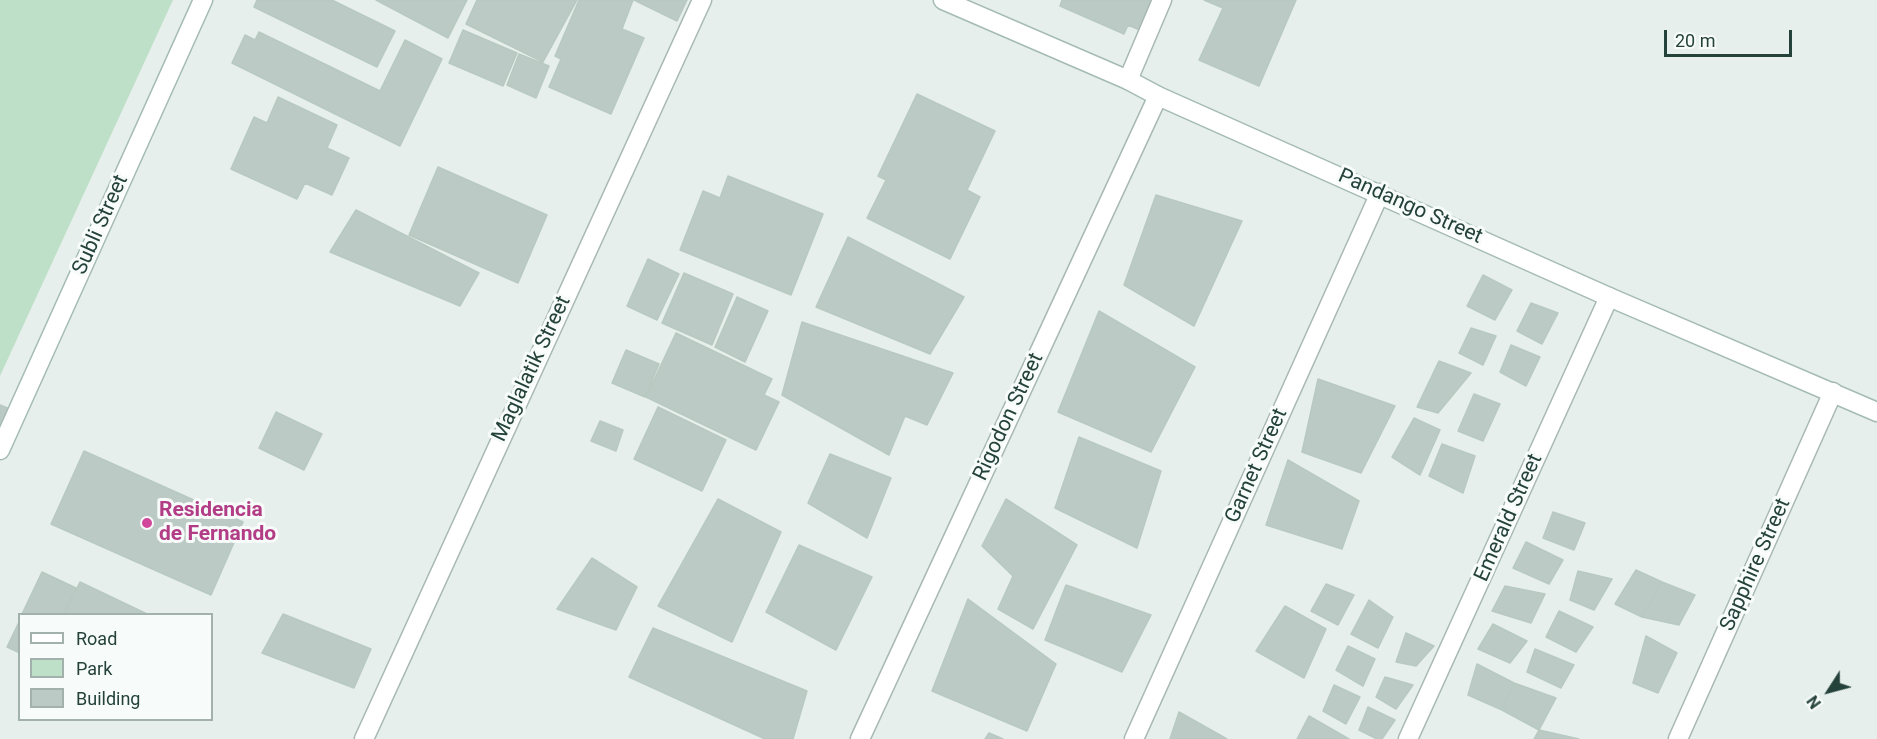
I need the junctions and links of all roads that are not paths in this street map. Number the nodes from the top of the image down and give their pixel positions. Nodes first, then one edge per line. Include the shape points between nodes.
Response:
1 (203, 0) edge
2 (702, 0) edge
3 (943, 0) edge
4 (1162, 0) edge
5 (1128, 80) junction
6 (1158, 96) junction
7 (1380, 193) junction
8 (1610, 297) junction
9 (1833, 392) junction
10 (1877, 412) edge
11 (0, 450) edge
12 (364, 739) edge
13 (860, 739) edge
14 (1134, 739) edge
15 (1408, 739) edge
16 (1678, 739) edge

1 - 11 street, Subli Street
2 - 12 street, Maglalatik Street
3 - 5 street, Pandango Street
4 - 5 street
5 - 6 street, Pandango Street
6 - 7 street, Pandango Street
6 - 13 street, Rigodon Street
7 - 8 street, Pandango Street
7 - 14 street, Garnet Street
8 - 9 street, Pandango Street
8 - 15 street, Emerald Street
9 - 10 street, Pandango Street
9 - 16 street, Sapphire Street

